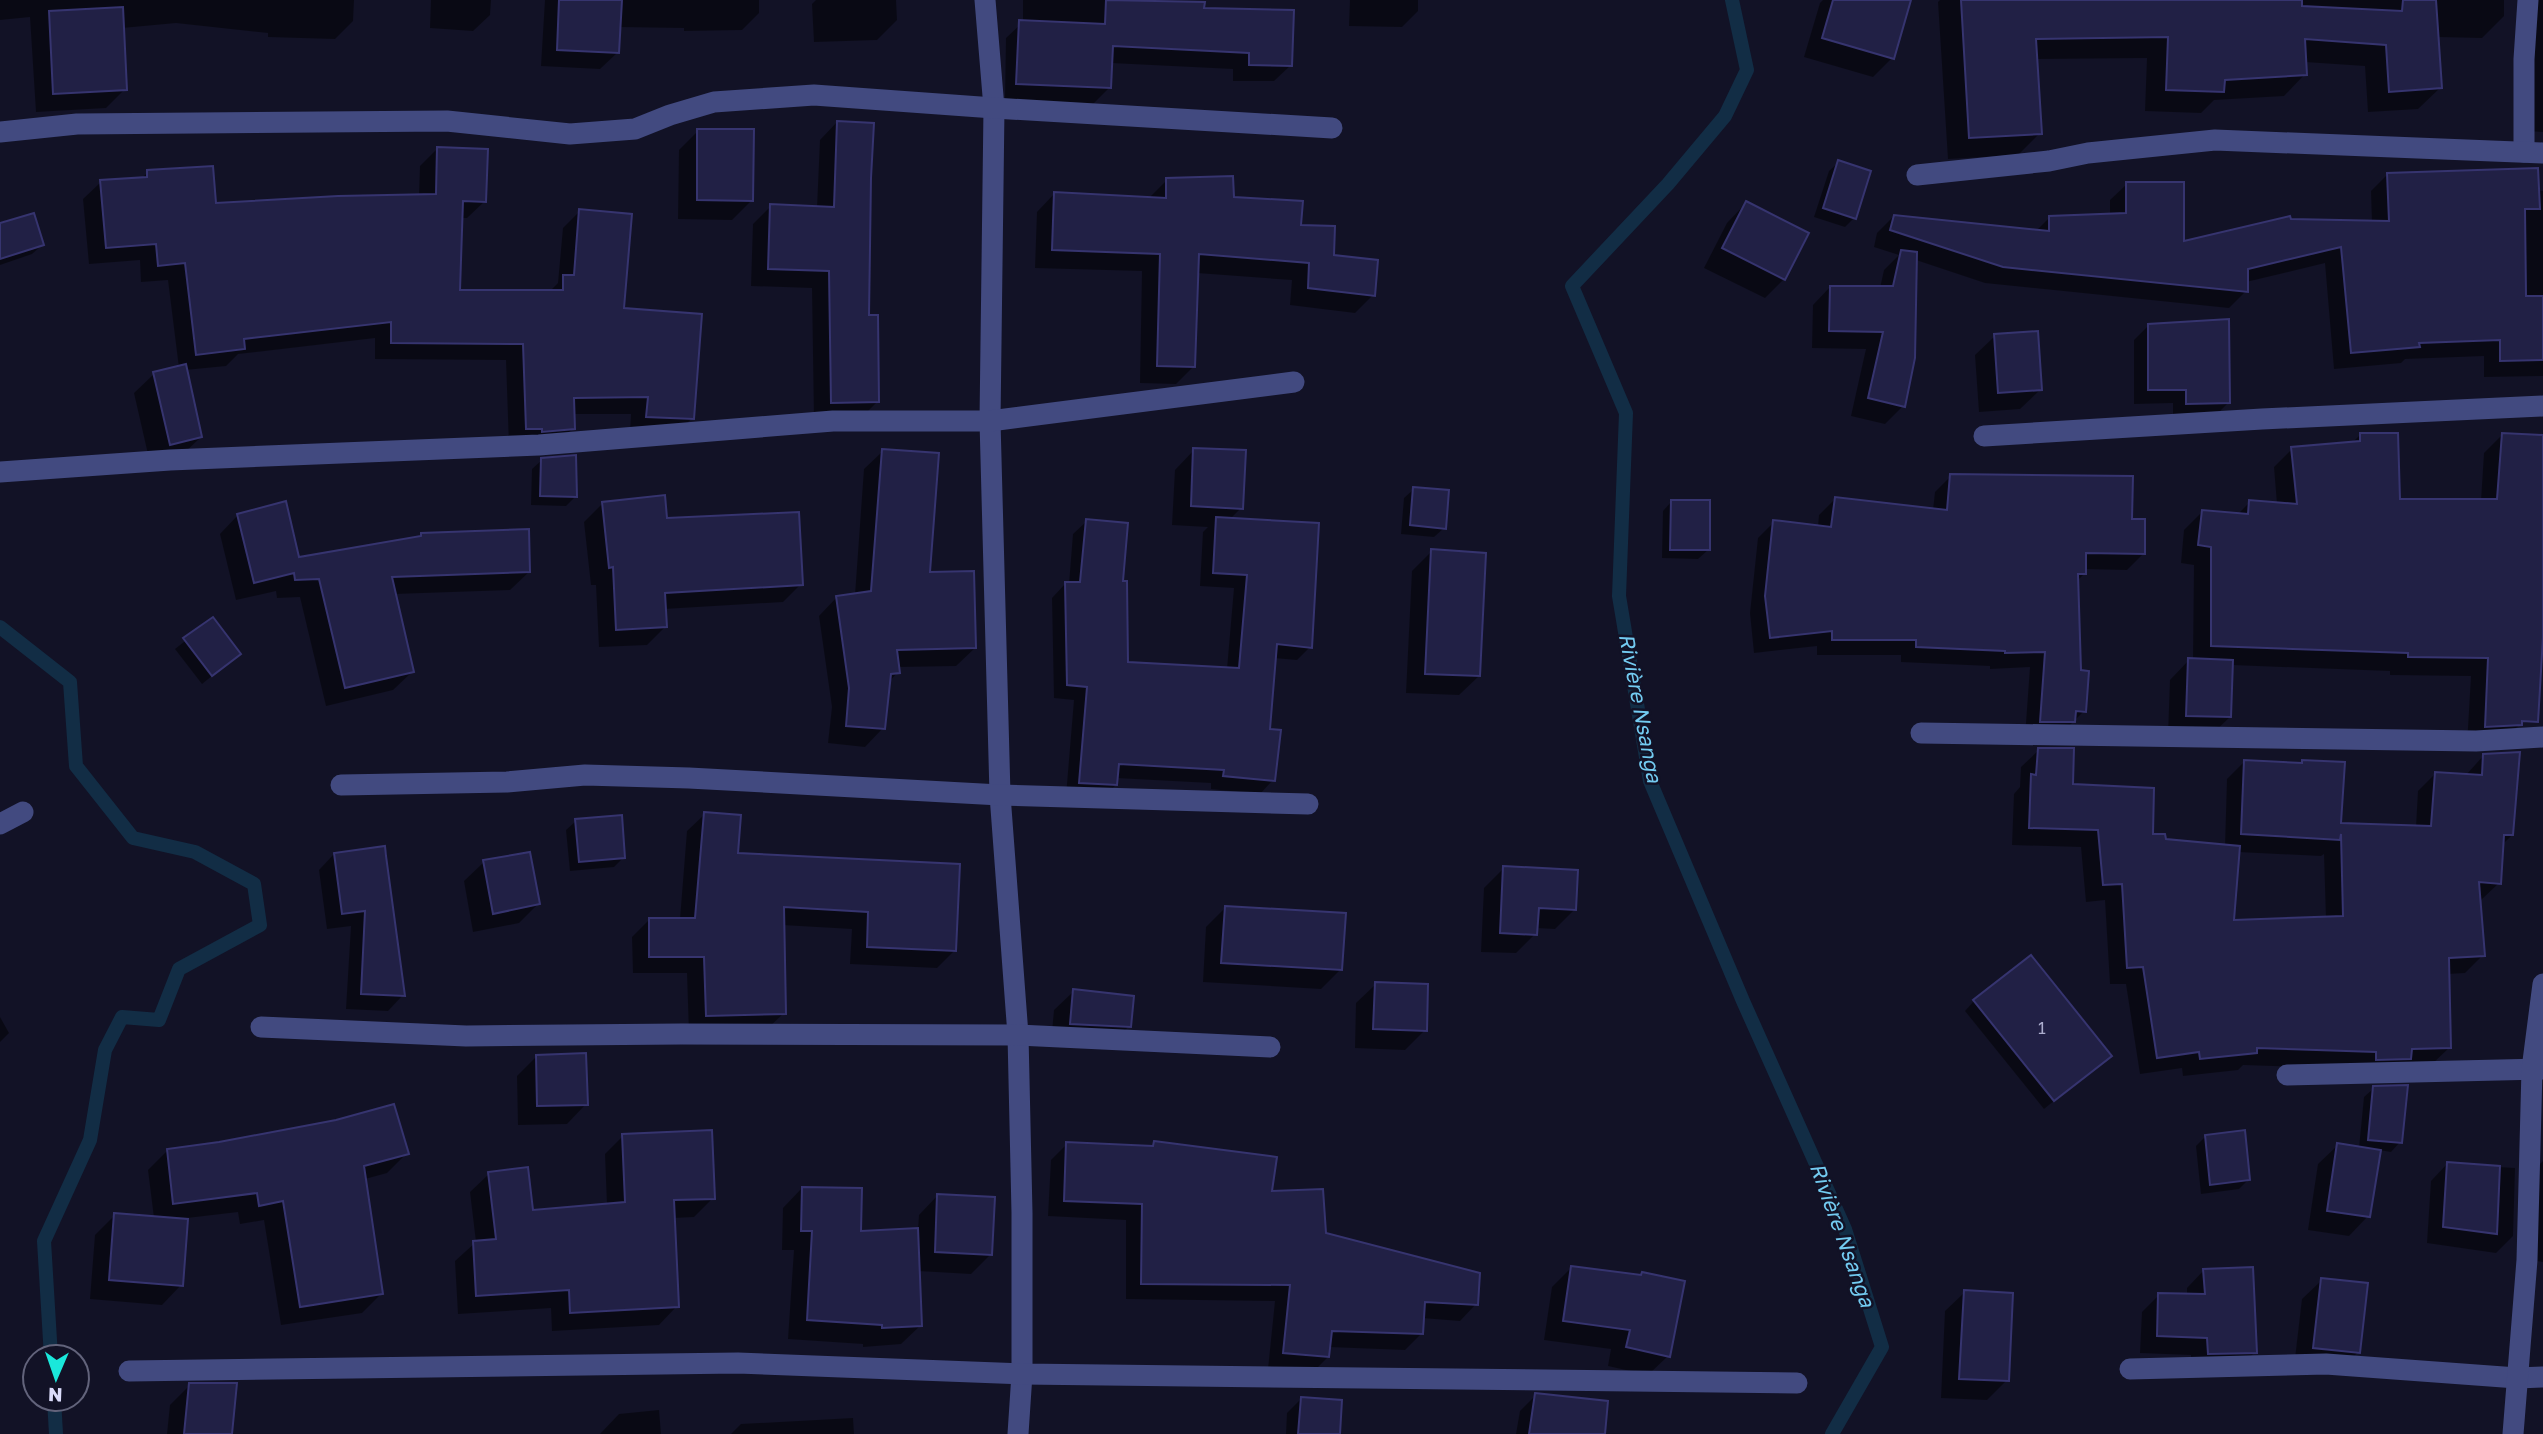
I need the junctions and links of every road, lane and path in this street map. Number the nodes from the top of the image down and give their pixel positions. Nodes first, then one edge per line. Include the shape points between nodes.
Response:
1 (985, 0) edge
2 (2528, 0) edge
3 (994, 108) junction
4 (1332, 128) dead end
5 (0, 132) edge
6 (2533, 153) edge
7 (1917, 175) dead end
8 (1294, 382) dead end
9 (2543, 406) edge
10 (990, 421) junction
11 (1984, 436) dead end
12 (0, 472) edge
13 (1921, 733) dead end
14 (2543, 737) edge
15 (341, 785) dead end
16 (1000, 795) junction
17 (1308, 804) dead end
18 (23, 812) dead end
19 (0, 824) edge
20 (2543, 984) edge
21 (261, 1027) dead end
22 (1018, 1035) junction
23 (1270, 1047) dead end
24 (2537, 1069) edge
25 (2287, 1075) dead end
26 (2130, 1369) dead end
27 (129, 1371) dead end
28 (1022, 1374) junction
29 (2543, 1377) edge
30 (2517, 1378) junction
31 (1797, 1383) dead end
32 (1018, 1434) edge
33 (2513, 1434) edge

1 - 3 street
2 - 6 street via 2524,59
3 - 4 street
3 - 5 street via 814,95 714,102 635,129 570,134 447,121 77,124
3 - 10 street
6 - 7 street via 2216,140
8 - 10 street
9 - 11 street
10 - 12 street via 833,421 538,445
10 - 16 street
13 - 14 street via 2476,741
15 - 16 street via 598,776
16 - 17 street
16 - 22 street
18 - 19 street
20 - 24 street
21 - 22 street via 466,1036
22 - 23 street
22 - 28 street
24 - 25 street
24 - 30 street
26 - 30 street via 2326,1364
27 - 28 street via 738,1363
28 - 31 street
28 - 32 street
29 - 30 street
30 - 33 street

